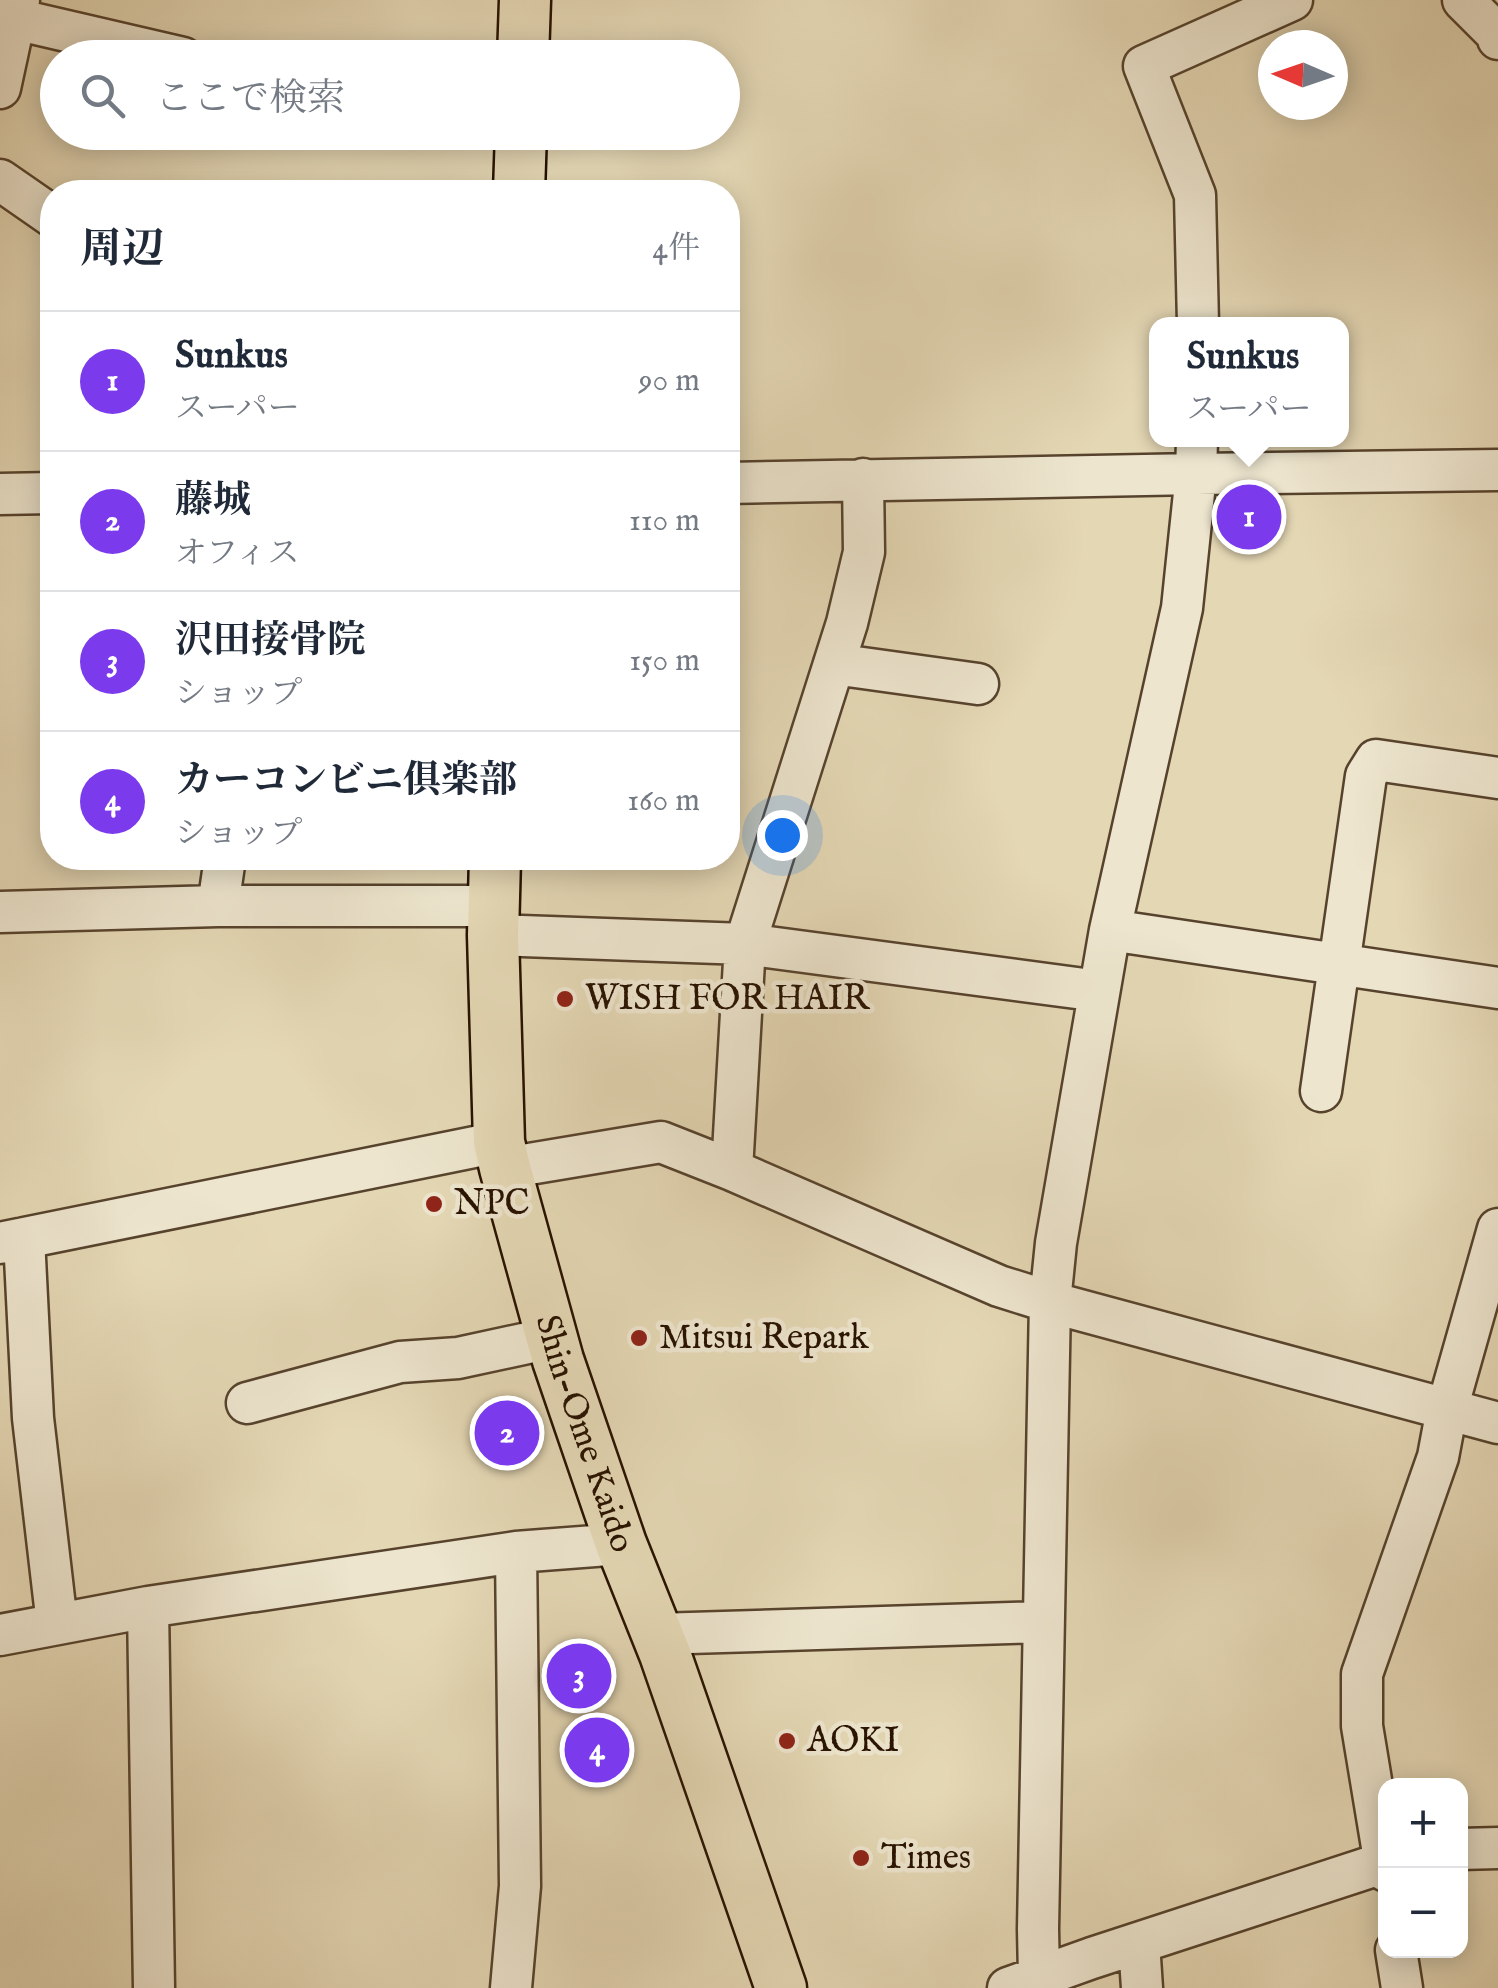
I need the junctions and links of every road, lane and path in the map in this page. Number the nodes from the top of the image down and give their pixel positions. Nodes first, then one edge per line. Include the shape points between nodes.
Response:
1 (525, 0) edge
2 (1292, 0) edge
3 (1463, 0) edge
4 (17, 9) edge
5 (1498, 35) edge
6 (121, 40) edge
7 (524, 40) edge
8 (0, 88) edge
9 (518, 150) edge
10 (0, 180) edge
11 (519, 180) edge
12 (40, 208) edge
13 (1198, 317) edge
14 (1196, 457) edge
15 (1498, 470) edge
16 (863, 480) junction
17 (740, 484) edge
18 (40, 493) edge
19 (0, 494) edge
20 (834, 664) junction
21 (978, 684) dead end
22 (1498, 778) edge
23 (223, 870) edge
24 (495, 870) edge
25 (218, 906) junction
26 (0, 912) edge
27 (493, 920) junction
28 (1110, 930) junction
29 (745, 944) junction
30 (1338, 964) junction
31 (1498, 988) edge
32 (1099, 991) junction
33 (1321, 1091) dead end
34 (502, 1155) junction
35 (732, 1170) junction
36 (1498, 1229) edge
37 (12, 1240) edge
38 (1050, 1302) junction
39 (552, 1338) junction
40 (248, 1403) dead end
41 (1447, 1410) junction
42 (1498, 1422) edge
43 (621, 1544) junction
44 (516, 1552) junction
45 (148, 1608) junction
46 (1043, 1622) junction
47 (57, 1624) junction
48 (657, 1634) junction
49 (0, 1635) edge
50 (1378, 1823) edge
51 (1468, 1848) edge
52 (1498, 1848) edge
53 (1378, 1867) edge
54 (1139, 1943) junction
55 (1397, 1958) edge
56 (1024, 1983) edge
57 (154, 1988) edge
58 (511, 1988) edge
59 (781, 1988) edge
60 (1142, 1988) edge
61 (1402, 1988) edge

1 - 7 main road
2 - 13 street via 1144,66 1196,195
3 - 5 street
4 - 6 street
4 - 8 street
9 - 11 main road
10 - 12 street
14 - 15 street
14 - 16 street
14 - 28 street via 1182,608
16 - 17 street
16 - 20 street via 864,552
18 - 19 street
20 - 21 street
20 - 29 street
22 - 30 street via 1376,760 1366,776
23 - 25 street
24 - 27 main road, Shin-Ome Kaido
25 - 26 street
25 - 27 street
27 - 29 street
27 - 34 main road, Shin-Ome Kaido
28 - 30 street
28 - 32 street
29 - 32 street
29 - 35 street
30 - 31 street
30 - 33 street
32 - 38 street
34 - 35 street via 661,1142
34 - 37 street
34 - 39 main road, Shin-Ome Kaido
35 - 38 street via 998,1286
36 - 41 street
37 - 47 street
38 - 41 street
38 - 46 street
39 - 40 street via 458,1358 400,1362
39 - 43 main road, Shin-Ome Kaido
41 - 42 street
41 - 50 street via 1438,1457 1362,1674 1362,1726
43 - 44 street
43 - 48 main road, Shin-Ome Kaido
44 - 45 street
44 - 58 street via 520,1886
45 - 47 street
45 - 57 street
46 - 48 street
46 - 56 street via 1038,1929
47 - 49 street
48 - 59 main road, Shin-Ome Kaido
51 - 52 street
53 - 54 street
54 - 56 street
54 - 60 street
55 - 61 street

